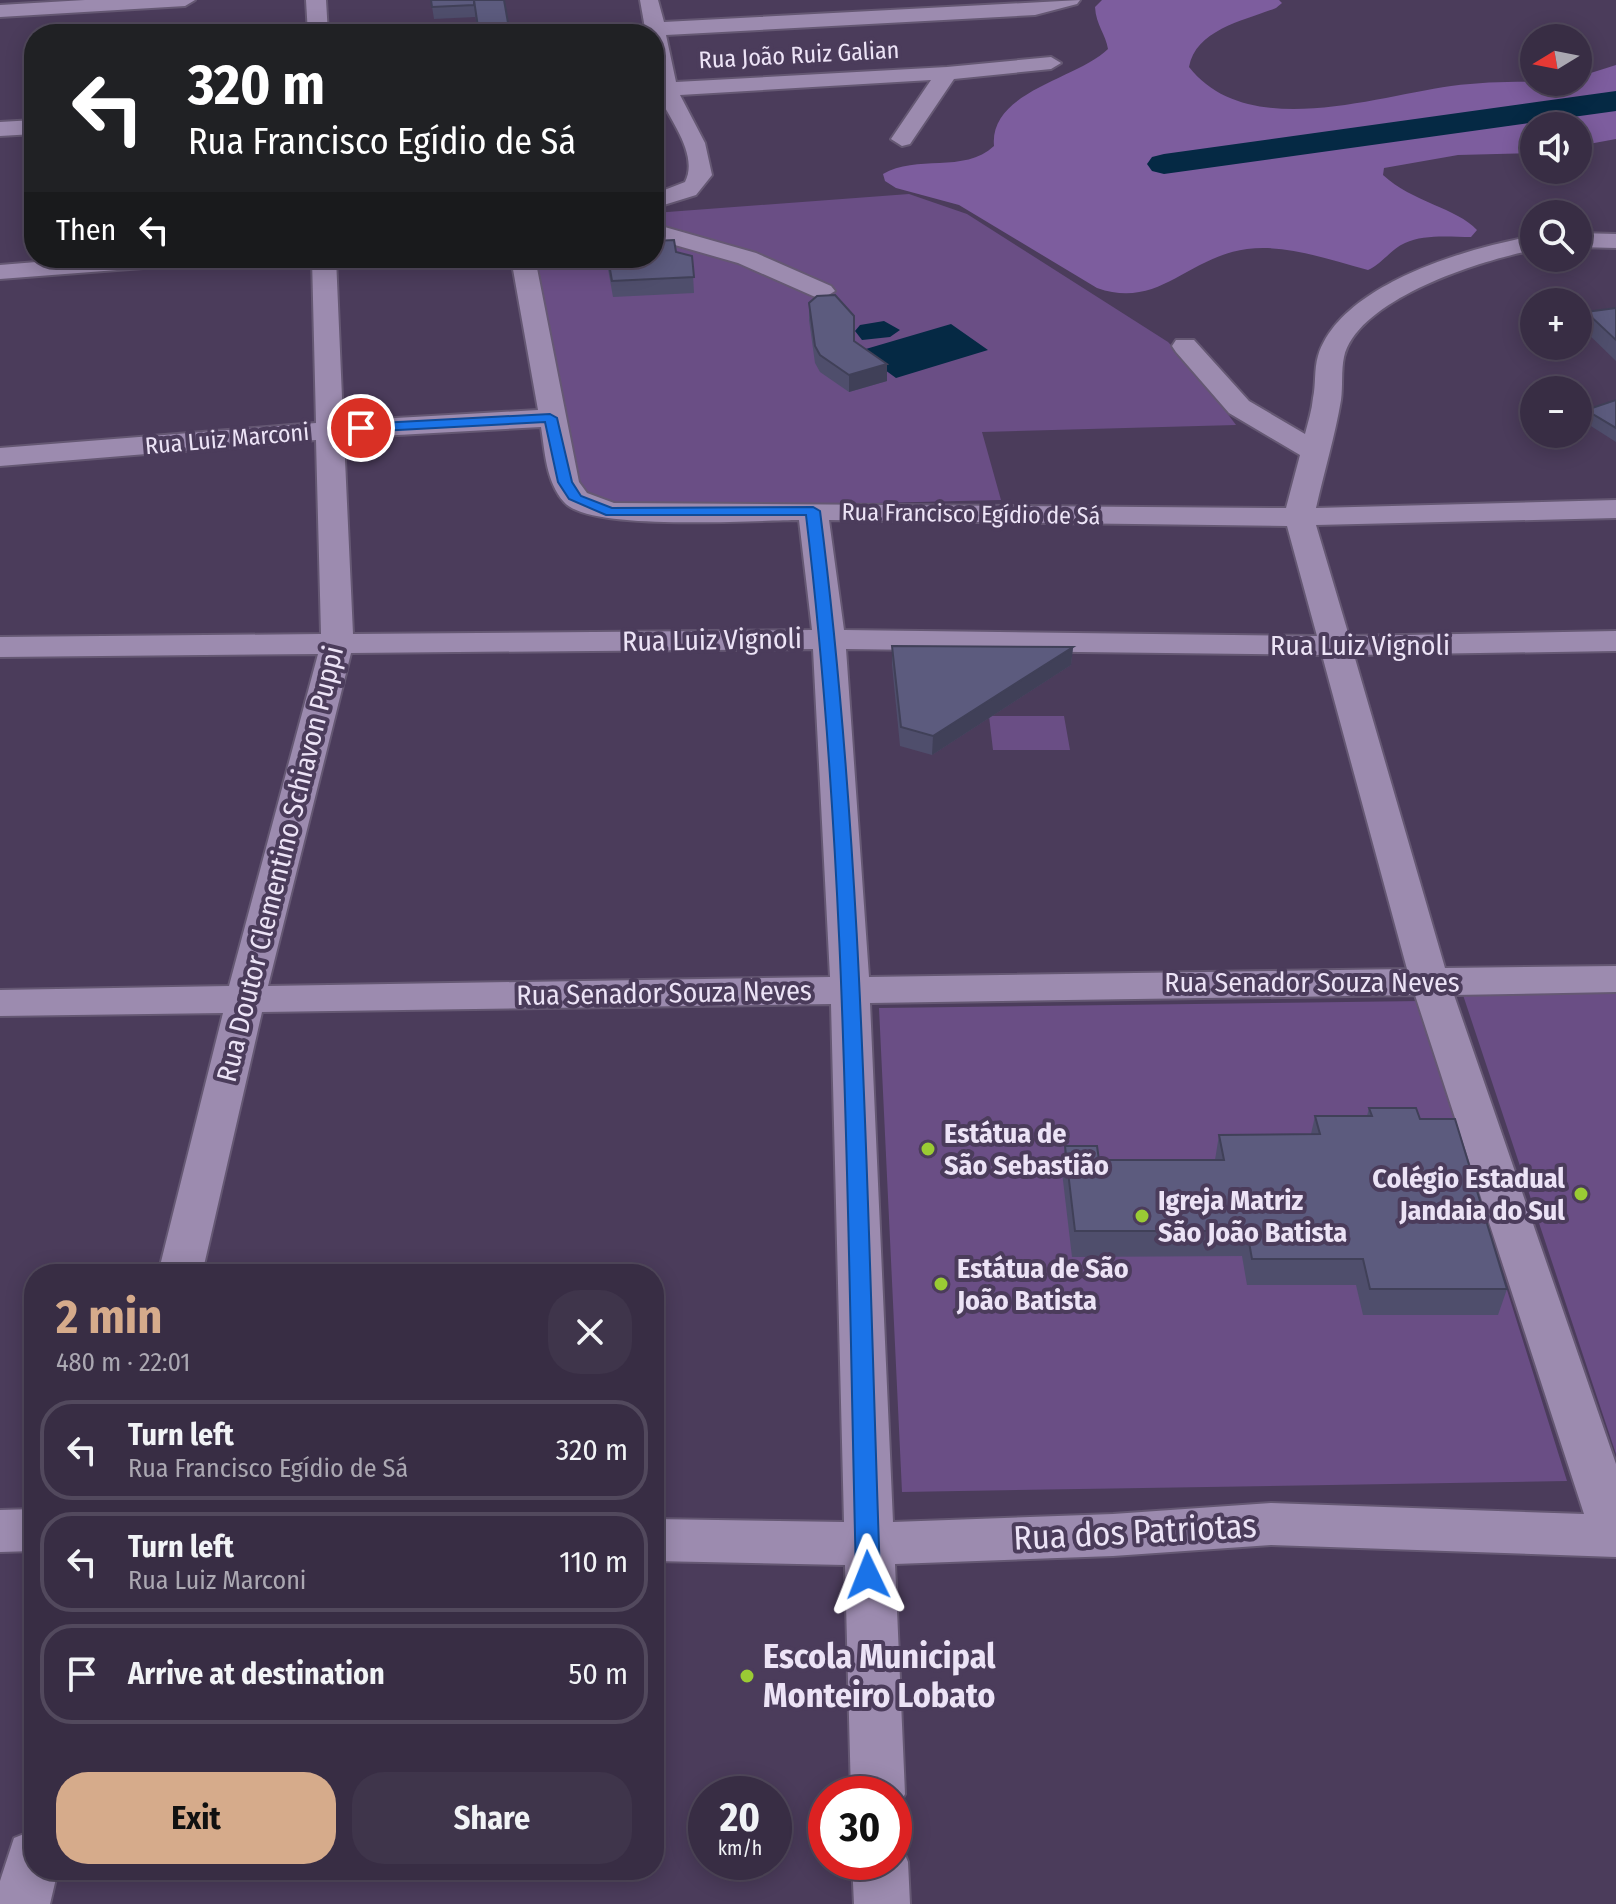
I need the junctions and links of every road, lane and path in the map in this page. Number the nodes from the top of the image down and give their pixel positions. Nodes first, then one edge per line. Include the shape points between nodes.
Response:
1 (185, 0) edge
2 (316, 0) edge
3 (1070, 0) edge
4 (649, 2) dead end
5 (2, 11) edge
6 (317, 24) edge
7 (655, 24) edge
8 (664, 29) edge
9 (1051, 63) dead end
10 (947, 73) junction
11 (664, 89) edge
12 (664, 96) edge
13 (24, 128) edge
14 (0, 129) edge
15 (902, 139) dead end
16 (664, 199) edge
17 (664, 234) edge
18 (1592, 240) edge
19 (1616, 241) edge
20 (1520, 246) edge
21 (52, 268) edge
22 (324, 268) edge
23 (525, 268) edge
24 (0, 272) edge
25 (822, 291) dead end
26 (1185, 346) dead end
27 (550, 418) junction
28 (330, 430) junction
29 (1313, 451) junction
30 (0, 457) edge
31 (1616, 509) edge
32 (813, 511) junction
33 (1299, 517) junction
34 (829, 639) junction
35 (1616, 641) edge
36 (337, 644) junction
37 (1335, 646) junction
38 (0, 647) edge
39 (1616, 979) edge
40 (1430, 982) junction
41 (850, 989) junction
42 (245, 1001) junction
43 (0, 1003) edge
44 (182, 1264) edge
45 (24, 1530) edge
46 (0, 1531) edge
47 (1616, 1535) edge
48 (664, 1540) edge
49 (867, 1544) junction
50 (877, 1776) edge
51 (28, 1880) edge
52 (881, 1880) edge
53 (22, 1904) edge
54 (882, 1904) edge

1 - 5 street
2 - 6 street
3 - 8 street via 1035,9
4 - 7 street
9 - 10 street, Rua João Ruiz Galian
10 - 11 street, Rua João Ruiz Galian
10 - 15 street
12 - 16 street via 698,155 701,172 696,185
13 - 14 street
17 - 25 street via 747,258
18 - 19 street
20 - 29 street via 1426,275 1363,310 1331,356 1327,400
21 - 24 street
22 - 28 street, Rua Doutor Clementino Schiavon Puppi
23 - 27 street, Rua Francisco Egídio de Sá
26 - 29 street via 1239,407
27 - 28 street, Rua Luiz Marconi
27 - 32 street, Rua Francisco Egídio de Sá via 565,482 576,499 611,512
28 - 30 street, Rua Luiz Marconi
28 - 36 street, Rua Doutor Clementino Schiavon Puppi
29 - 33 street
31 - 33 street, Rua Francisco Egídio de Sá
32 - 33 street, Rua Francisco Egídio de Sá
32 - 34 street
33 - 37 street
34 - 36 street, Rua Luiz Vignoli
34 - 37 street, Rua Luiz Vignoli
34 - 41 street
35 - 37 street, Rua Luiz Vignoli
36 - 38 street, Rua Luiz Vignoli
36 - 42 street, Rua Doutor Clementino Schiavon Puppi
37 - 40 street
39 - 40 street, Rua Senador Souza Neves
40 - 41 street, Rua Senador Souza Neves
40 - 47 street
41 - 42 street, Rua Senador Souza Neves
41 - 49 street
42 - 43 street, Rua Senador Souza Neves
42 - 44 street, Rua Doutor Clementino Schiavon Puppi
45 - 46 street
47 - 49 street, Rua dos Patriotas via 1271,1524
48 - 49 street, Rua dos Patriotas
49 - 50 street
51 - 53 street
52 - 54 street

